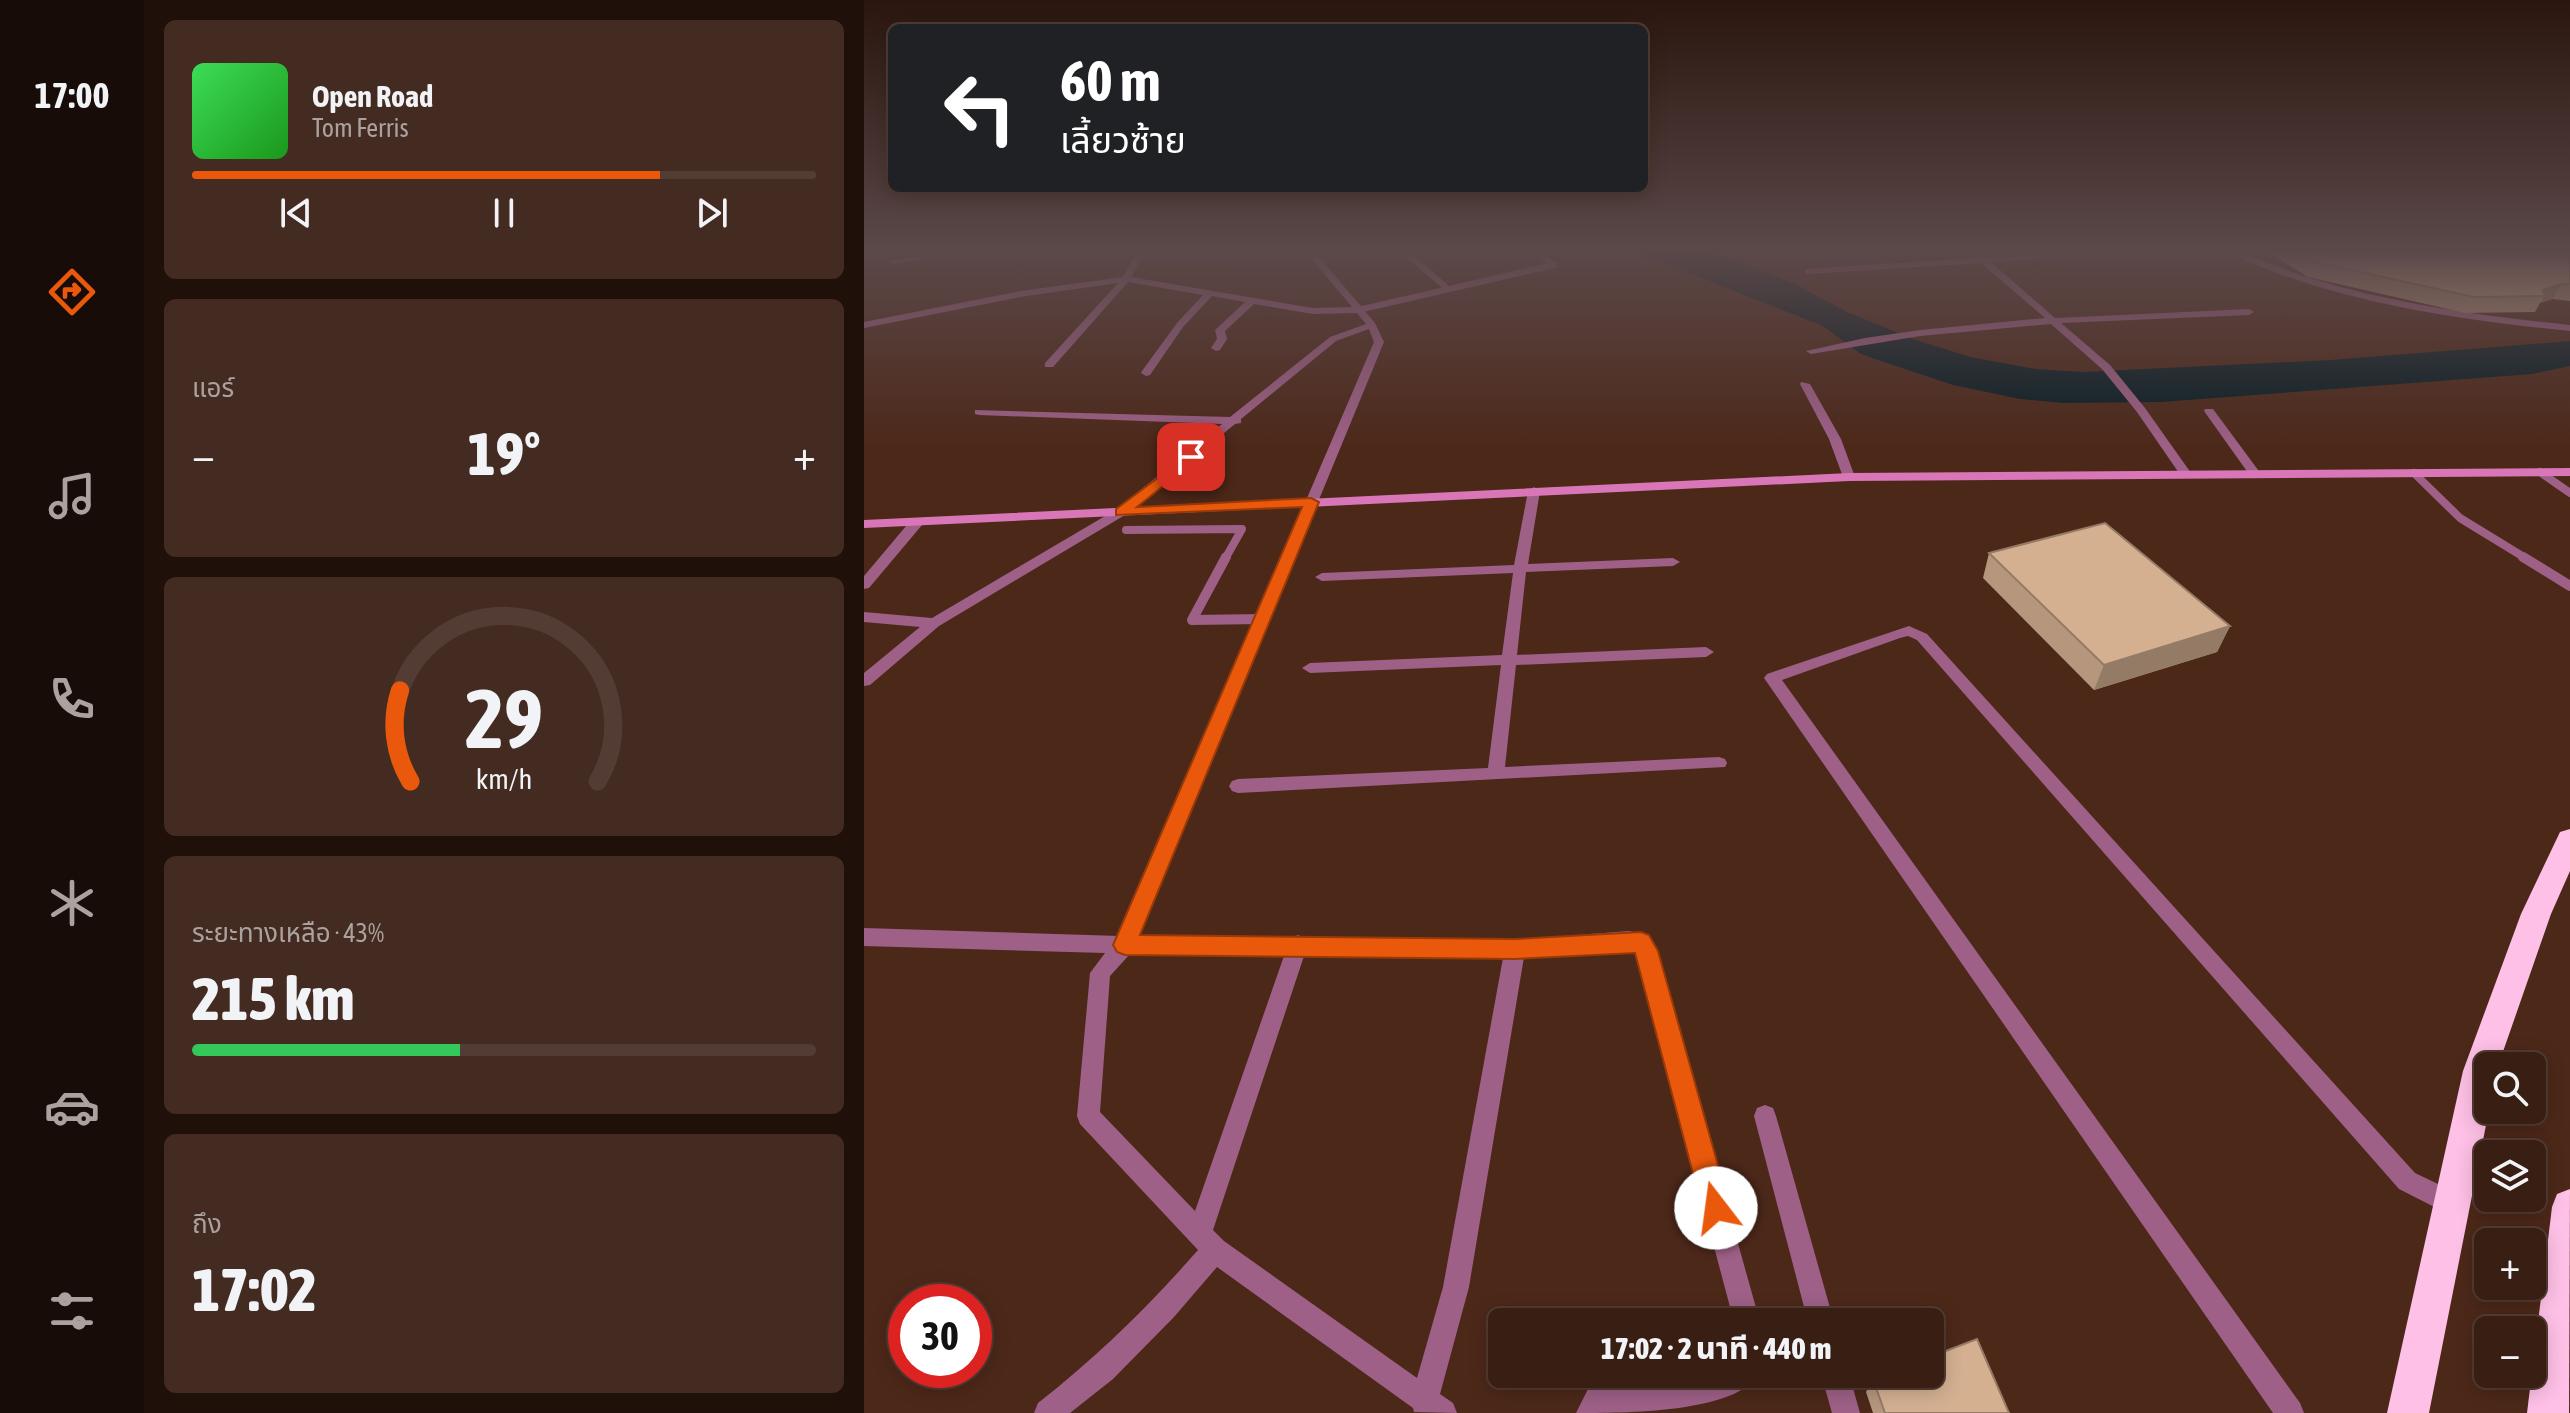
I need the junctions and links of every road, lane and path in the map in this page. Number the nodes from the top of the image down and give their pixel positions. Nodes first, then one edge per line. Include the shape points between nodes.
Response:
1 (900, 318) edge
2 (1091, 318) edge
3 (1187, 318) edge
4 (1233, 318) edge
5 (1365, 318) edge
6 (2078, 318) edge
7 (2473, 318) edge
8 (2047, 319) junction
9 (864, 325) edge
10 (1372, 325) junction
11 (2570, 328) edge
12 (1216, 348) dead end
13 (1811, 351) dead end
14 (1049, 365) dead end
15 (1146, 373) dead end
16 (1805, 384) dead end
17 (2209, 411) dead end
18 (979, 412) dead end
19 (1237, 421) junction
20 (2540, 472) junction
21 (2570, 472) edge
22 (2185, 473) junction
23 (2414, 473) junction
24 (2255, 474) junction
25 (1849, 477) junction
26 (1534, 491) junction
27 (2570, 493) edge
28 (1311, 502) junction
29 (1121, 512) junction
30 (917, 522) junction
31 (864, 524) edge
32 (1126, 530) dead end
33 (1673, 562) dead end
34 (1520, 568) junction
35 (1322, 577) dead end
36 (864, 585) edge
37 (2570, 586) edge
38 (864, 617) edge
39 (1262, 619) junction
40 (934, 623) junction
41 (1706, 652) dead end
42 (1510, 660) junction
43 (1310, 668) dead end
44 (864, 681) edge
45 (1719, 763) dead end
46 (1496, 773) junction
47 (1238, 786) dead end
48 (2570, 840) edge
49 (864, 937) edge
50 (1298, 944) junction
51 (1125, 945) junction
52 (1515, 949) junction
53 (1765, 1116) dead end
54 (2453, 1205) junction
55 (2570, 1207) edge
56 (1207, 1242) junction
57 (1743, 1308) edge
58 (1817, 1308) edge
59 (1733, 1388) edge
60 (1839, 1388) edge
61 (1434, 1408) edge
62 (1048, 1413) edge
63 (1590, 1413) edge
64 (1846, 1413) edge
65 (2290, 1413) edge
66 (2408, 1413) edge
67 (2548, 1413) edge

1 - 9 street
2 - 14 street
3 - 15 street
4 - 12 street via 1220,330
5 - 10 street
6 - 8 street
7 - 11 lane
8 - 13 street via 1905,334
8 - 22 street via 2106,367
10 - 19 street via 1333,339
10 - 28 street via 1379,342
16 - 25 street
17 - 24 street
18 - 19 street
19 - 29 street
20 - 21 street
20 - 23 street
20 - 27 lane
22 - 24 street
22 - 25 street
23 - 24 street
23 - 37 lane via 2460,518
25 - 26 street
26 - 28 street
26 - 34 street
28 - 29 street
28 - 39 street
29 - 30 street
29 - 40 street
30 - 31 street
30 - 36 street
32 - 39 lane via 1242,529 1192,620
33 - 34 street
34 - 35 street
34 - 42 street
38 - 40 street
39 - 51 street
40 - 44 street
41 - 42 street
42 - 43 street
42 - 46 street
45 - 46 street
46 - 47 street
48 - 54 highway via 2536,914 2480,1071
49 - 51 street
50 - 51 street
50 - 52 street
50 - 56 street
51 - 56 street via 1100,973 1088,1116
52 - 57 street via 1629,940 1644,947
52 - 61 street
53 - 58 street
54 - 65 street via 2407,1181 1922,637 1909,631 1896,634 1772,678
54 - 66 highway
55 - 67 highway
56 - 61 street
56 - 62 street via 1165,1308
59 - 63 street via 1698,1405 1598,1399
60 - 64 street

